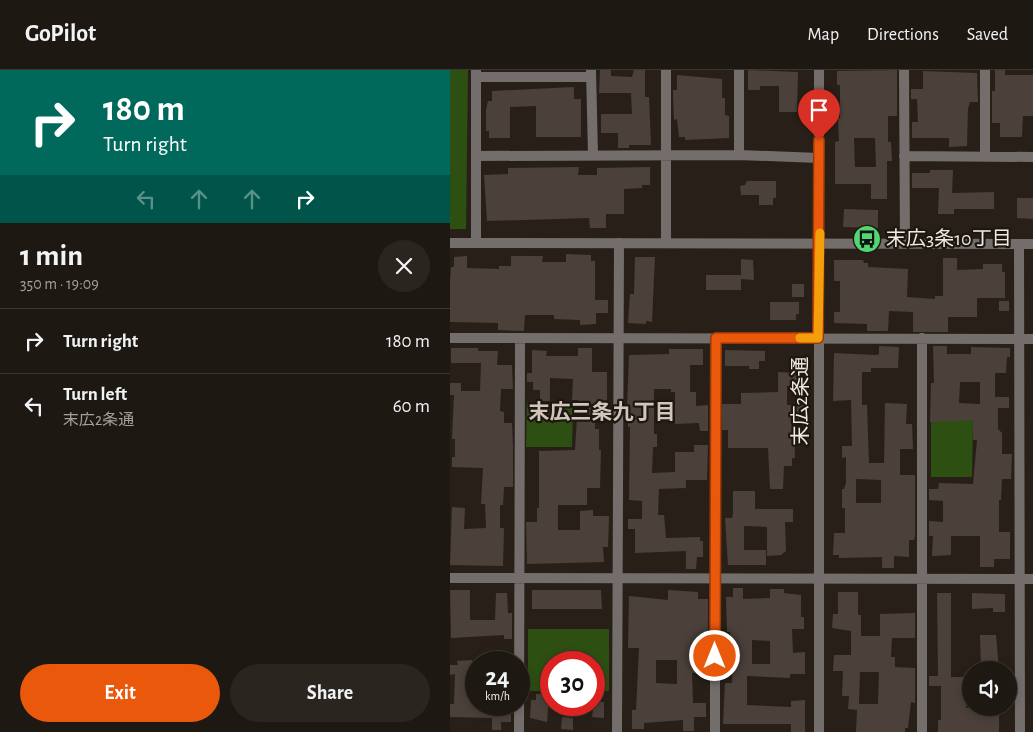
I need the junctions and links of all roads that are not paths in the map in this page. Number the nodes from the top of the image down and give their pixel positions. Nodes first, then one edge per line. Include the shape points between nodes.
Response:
1 (666, 70) edge
2 (739, 70) edge
3 (819, 70) edge
4 (904, 70) edge
5 (985, 70) edge
6 (476, 74) edge
7 (591, 74) edge
8 (593, 155) junction
9 (739, 155) junction
10 (476, 156) junction
11 (666, 156) junction
12 (904, 156) junction
13 (985, 156) junction
14 (1033, 157) edge
15 (819, 158) junction
16 (450, 243) edge
17 (476, 243) junction
18 (618, 243) junction
19 (666, 243) junction
20 (820, 244) junction
21 (905, 244) junction
22 (1019, 244) junction
23 (1033, 244) edge
24 (618, 337) junction
25 (450, 338) edge
26 (520, 338) junction
27 (716, 338) junction
28 (818, 338) junction
29 (922, 338) junction
30 (1020, 339) junction
31 (1033, 339) edge
32 (450, 578) edge
33 (520, 578) junction
34 (617, 578) junction
35 (716, 579) junction
36 (819, 579) junction
37 (1020, 579) junction
38 (1033, 579) edge
39 (922, 580) junction
40 (520, 732) edge
41 (617, 732) edge
42 (715, 732) edge
43 (819, 732) edge
44 (922, 732) edge
45 (1020, 732) edge

1 - 11 street
2 - 9 street
3 - 15 street, 末広2条通
4 - 12 street
5 - 13 street
6 - 7 street
6 - 10 street
7 - 8 street
8 - 10 street
8 - 11 street
9 - 11 street
9 - 15 street
10 - 17 street
11 - 19 street
12 - 13 street
12 - 21 street
13 - 14 street
15 - 20 street, 末広2条通
16 - 17 street
17 - 18 street
18 - 19 street
18 - 24 street
19 - 20 street
20 - 21 street
20 - 28 street, 末広2条通
21 - 22 street
22 - 23 street
22 - 30 street
24 - 26 street
24 - 27 street
24 - 34 street
25 - 26 street
26 - 33 street
27 - 28 street
27 - 35 street
28 - 29 street
28 - 36 street, 末広2条通
29 - 30 street
29 - 39 street
30 - 31 street
30 - 37 street
32 - 33 street
33 - 34 street
33 - 40 street
34 - 35 street
34 - 41 street
35 - 36 street
35 - 42 street
36 - 39 street
36 - 43 street, 末広2条通
37 - 38 street
37 - 39 street
37 - 45 street
39 - 44 street

